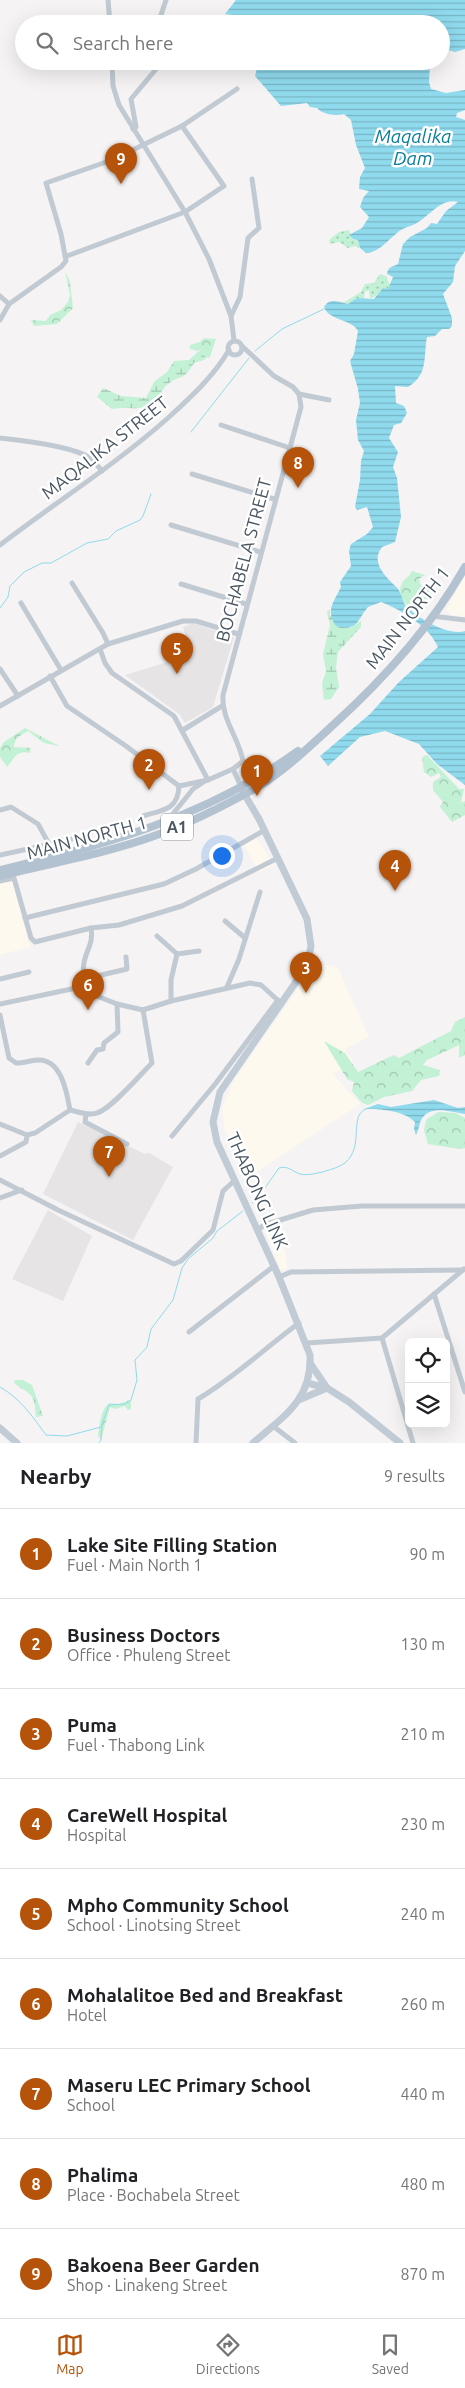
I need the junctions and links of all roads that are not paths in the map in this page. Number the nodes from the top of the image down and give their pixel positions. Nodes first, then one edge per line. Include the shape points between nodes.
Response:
1 (108, 0) edge
2 (166, 0) edge
3 (109, 15) edge
4 (161, 15) edge
5 (113, 70) edge
6 (155, 70) edge
7 (237, 89) dead end
8 (182, 126) junction
9 (133, 130) junction
10 (143, 145) junction
11 (252, 178) dead end
12 (185, 212) junction
13 (67, 256) junction
14 (0, 296) edge
15 (9, 304) junction
16 (231, 316) junction
17 (0, 320) edge
18 (234, 341) junction
19 (242, 346) junction
20 (229, 350) junction
21 (237, 354) junction
22 (251, 354) junction
23 (221, 364) junction
24 (299, 394) junction
25 (329, 400) dead end
26 (221, 425) dead end
27 (0, 438) edge
28 (290, 448) junction
29 (102, 471) junction
30 (192, 474) dead end
31 (274, 499) junction
32 (171, 525) dead end
33 (0, 545) edge
34 (260, 552) junction
35 (465, 567) edge
36 (72, 583) dead end
37 (181, 584) dead end
38 (21, 602) dead end
39 (246, 604) junction
40 (432, 618) junction
41 (465, 620) edge
42 (238, 634) junction
43 (108, 644) junction
44 (100, 649) junction
45 (0, 669) edge
46 (61, 670) junction
47 (50, 676) junction
48 (18, 696) junction
49 (0, 706) edge
50 (222, 706) junction
51 (183, 730) junction
52 (232, 769) junction
53 (208, 780) junction
54 (179, 786) junction
55 (242, 791) junction
56 (0, 810) edge
57 (143, 816) dead end
58 (167, 821) junction
59 (264, 830) junction
60 (90, 832) dead end
61 (49, 844) junction
62 (0, 855) edge
63 (278, 858) junction
64 (0, 870) edge
65 (0, 876) edge
66 (0, 881) edge
67 (260, 892) dead end
68 (25, 918) junction
69 (225, 921) dead end
70 (92, 928) junction
71 (157, 936) dead end
72 (244, 937) junction
73 (199, 950) dead end
74 (177, 954) junction
75 (126, 957) dead end
76 (29, 972) dead end
77 (0, 979) edge
78 (84, 980) junction
79 (81, 987) junction
80 (227, 988) junction
81 (171, 1001) junction
82 (280, 1002) junction
83 (0, 1004) edge
84 (117, 1004) junction
85 (143, 1010) junction
86 (0, 1015) edge
87 (88, 1063) dead end
88 (70, 1110) junction
89 (86, 1114) junction
90 (0, 1124) edge
91 (27, 1135) junction
92 (172, 1136) dead end
93 (127, 1144) dead end
94 (0, 1156) edge
95 (0, 1180) edge
96 (234, 1181) junction
97 (22, 1190) junction
98 (0, 1198) edge
99 (465, 1206) edge
100 (258, 1230) junction
101 (274, 1266) junction
102 (464, 1269) edge
103 (279, 1277) junction
104 (434, 1294) junction
105 (299, 1323) junction
106 (189, 1332) dead end
107 (382, 1338) junction
108 (307, 1343) junction
109 (310, 1362) junction
110 (307, 1383) junction
111 (327, 1388) junction
112 (465, 1392) edge
113 (300, 1400) junction
114 (274, 1426) junction
115 (0, 1428) edge
116 (17, 1443) edge
117 (196, 1443) edge
118 (253, 1443) edge
119 (295, 1443) edge
120 (400, 1443) edge
121 (413, 1443) edge

1 - 3 street
2 - 4 street
5 - 9 street via 114,86
6 - 9 street via 131,99 136,127
7 - 8 street
8 - 10 street
8 - 12 street via 224,186
9 - 10 street
10 - 12 street
10 - 13 street via 46,184
11 - 16 street via 258,228 248,238 240,297
12 - 13 street
12 - 16 street via 209,259
13 - 15 street via 61,267
14 - 15 street
15 - 17 street
16 - 18 street
18 - 19 street
18 - 20 street
19 - 21 street
19 - 22 street
20 - 21 street
20 - 23 street, MAQALIKA STREET
21 - 22 street
21 - 23 street, MAQALIKA STREET
22 - 24 street
23 - 29 street, MAQALIKA STREET via 179,408
24 - 25 street
24 - 28 street, BOCHABELA STREET via 301,407
26 - 28 street
27 - 29 street via 31,441 85,455
28 - 31 street, BOCHABELA STREET
29 - 33 street, MAQALIKA STREET
30 - 31 street
31 - 34 street, BOCHABELA STREET
32 - 34 street
34 - 39 street, BOCHABELA STREET
35 - 40 main road, MAIN NORTH 1 / A1
36 - 43 street
37 - 39 street
38 - 46 street
39 - 42 street, BOCHABELA STREET
40 - 41 street
40 - 55 main road, MAIN NORTH 1 / A1 via 372,688 330,728 286,767
42 - 43 street via 189,620
42 - 50 street, BOCHABELA STREET
43 - 44 street
44 - 46 street
44 - 51 street via 108,669 174,716
45 - 48 street
46 - 47 street
47 - 48 street
47 - 54 street via 67,706
48 - 49 street
50 - 51 street
50 - 52 street via 243,760
51 - 53 street
52 - 53 street
52 - 55 street
53 - 54 street
53 - 58 street via 193,789
54 - 57 street via 178,799 171,807
55 - 58 main road, MAIN NORTH 1 / A1
55 - 59 main road, THABONG LINK
55 - 65 main road, MAIN NORTH 1 / A1 via 186,823 154,836
56 - 61 street via 11,807 38,824
58 - 64 main road, MAIN NORTH 1 / A1 via 103,844
59 - 63 main road, THABONG LINK
59 - 68 street via 164,884
60 - 61 street
61 - 62 street
63 - 70 street via 182,906 119,925
63 - 82 main road, THABONG LINK via 302,906 312,937 306,963
66 - 68 street via 14,878
67 - 72 street
68 - 70 street via 35,942
69 - 72 street
70 - 78 street via 91,944 84,962
71 - 74 street
72 - 80 street
73 - 74 street
74 - 81 street via 171,980
75 - 78 street via 127,969
76 - 77 street
78 - 79 street
79 - 83 street
79 - 84 street
80 - 81 street
80 - 82 street via 250,983 261,985
81 - 85 street
82 - 92 street
82 - 96 main road, THABONG LINK via 231,1073 215,1104 214,1131
84 - 85 street
84 - 87 street via 118,1032 104,1043 103,1049 97,1050
85 - 89 street via 152,1063 107,1109
86 - 88 street via 9,1058 16,1063 42,1060 56,1068 64,1080
88 - 89 street
88 - 91 street
89 - 93 street via 85,1122
90 - 91 street
91 - 94 street via 26,1142
95 - 97 street
96 - 97 street via 223,1191 213,1230 174,1264
96 - 100 main road, THABONG LINK
97 - 98 street
99 - 100 street via 362,1206 313,1210 264,1224
100 - 101 main road, THABONG LINK
101 - 103 main road, THABONG LINK
101 - 106 street
102 - 103 street via 291,1272
102 - 104 street
103 - 105 main road, THABONG LINK
104 - 107 street
104 - 112 street
105 - 108 main road, THABONG LINK
105 - 117 street via 227,1382 198,1399
107 - 108 street
107 - 121 street
108 - 109 main road, THABONG LINK
109 - 110 main road, THABONG LINK
109 - 111 main road
110 - 111 main road
110 - 113 main road, THABONG LINK
111 - 113 main road
111 - 120 main road
113 - 114 main road, THABONG LINK
114 - 118 main road, THABONG LINK
114 - 119 street
115 - 116 main road

